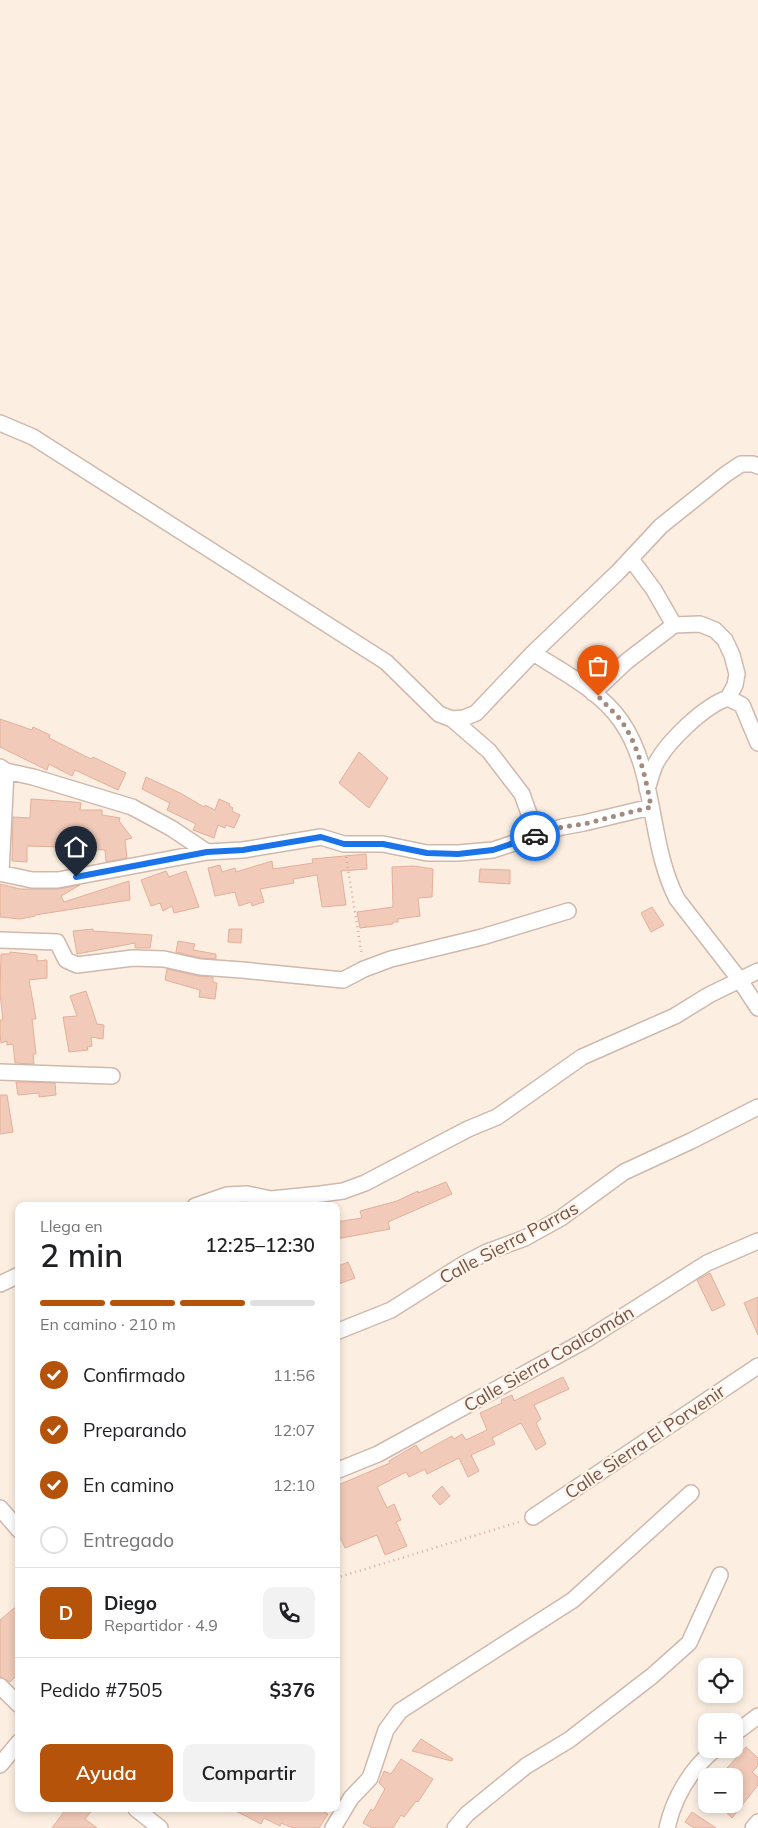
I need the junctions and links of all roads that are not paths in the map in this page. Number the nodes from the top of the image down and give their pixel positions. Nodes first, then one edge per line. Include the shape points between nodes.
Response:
1 (0, 424) edge
2 (758, 466) edge
3 (631, 559) junction
4 (674, 625) junction
5 (533, 653) junction
6 (593, 692) junction
7 (728, 698) junction
8 (452, 720) junction
9 (758, 743) edge
10 (3, 769) edge
11 (648, 789) junction
12 (651, 807) junction
13 (537, 836) junction
14 (207, 852) junction
15 (0, 873) edge
16 (568, 912) dead end
17 (0, 940) edge
18 (758, 971) edge
19 (739, 979) junction
20 (758, 1008) edge
21 (0, 1072) edge
22 (112, 1076) dead end
23 (758, 1107) edge
24 (207, 1202) edge
25 (271, 1202) edge
26 (758, 1241) edge
27 (15, 1277) edge
28 (0, 1284) edge
29 (340, 1330) edge
30 (758, 1366) edge
31 (340, 1469) edge
32 (691, 1493) dead end
33 (0, 1508) edge
34 (533, 1518) road end
35 (15, 1525) edge
36 (720, 1575) dead end
37 (0, 1686) edge
38 (15, 1701) edge
39 (758, 1716) edge
40 (743, 1727) edge
41 (15, 1747) edge
42 (706, 1758) edge
43 (0, 1765) edge
44 (344, 1797) edge
45 (140, 1812) edge
46 (339, 1812) edge
47 (758, 1822) edge
48 (160, 1828) edge
49 (333, 1828) edge
50 (455, 1828) edge
51 (667, 1828) edge
52 (752, 1828) edge

1 - 8 street via 33,437 386,662 439,714
2 - 3 street via 741,464 726,474 662,526
3 - 4 street
3 - 5 street
4 - 6 street
4 - 7 street via 700,624 715,630 725,640 737,674
5 - 6 street
5 - 8 street via 476,713
6 - 11 street via 620,719 633,741
7 - 9 street via 742,705
7 - 11 street via 704,711 669,743 656,764
8 - 13 street via 489,751 522,794
10 - 14 street via 132,807
10 - 15 street
11 - 12 street
12 - 13 street via 562,827
12 - 19 street via 670,884 677,899
13 - 14 street via 493,850 458,854 427,853 383,844 344,844 321,837 243,850
14 - 15 street via 58,880 32,880
16 - 17 street via 391,959 343,980 200,967 164,959 133,958 77,965 66,960 57,942
18 - 19 street
19 - 20 street
19 - 25 street via 675,1016 582,1057 497,1117 365,1183 343,1191
21 - 22 street
23 - 29 street, Calle Sierra Parras via 624,1172 562,1218 525,1238 462,1264 391,1310
24 - 25 street via 227,1195 247,1194
26 - 31 street, Calle Sierra Coalcomán via 707,1263 586,1340 378,1454
27 - 28 street
30 - 34 street, Calle Sierra El Porvenir
32 - 44 street via 573,1600 400,1711 386,1730 370,1778
33 - 35 street
36 - 50 street via 689,1643 645,1682 569,1740 526,1766 466,1814
37 - 38 street
39 - 40 street
41 - 43 street
42 - 51 street via 685,1783
45 - 48 street
46 - 49 street
47 - 52 street

